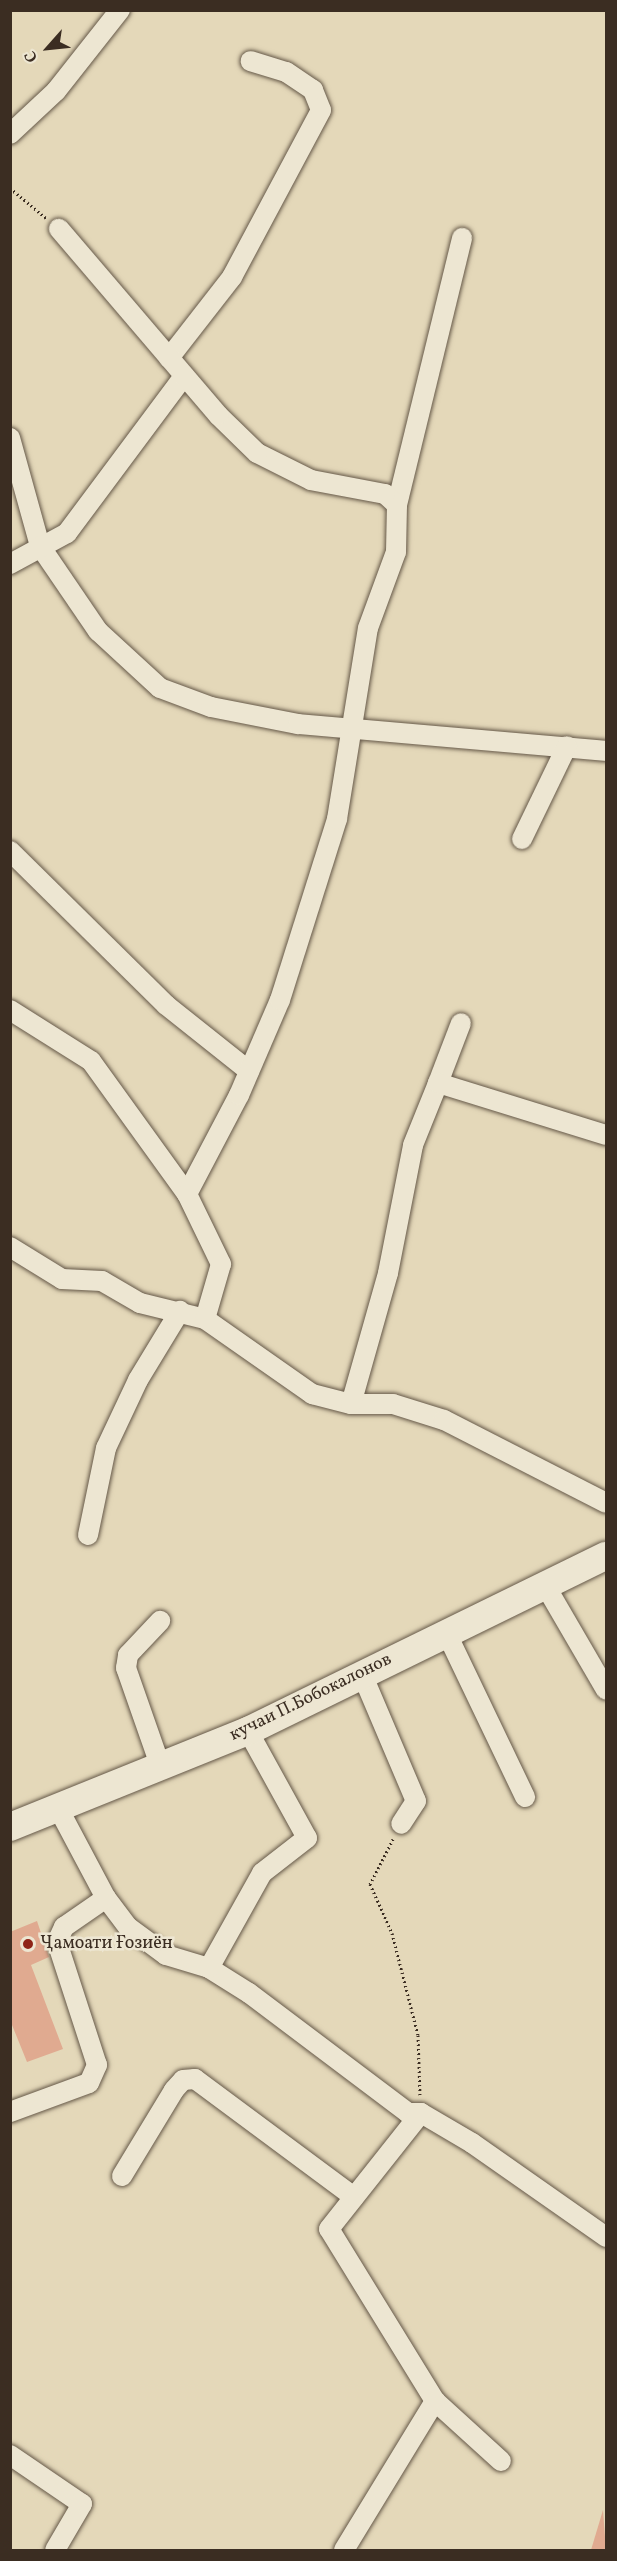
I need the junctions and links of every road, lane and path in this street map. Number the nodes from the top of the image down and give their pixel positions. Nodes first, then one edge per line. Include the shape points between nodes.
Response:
1 (119, 11) edge
2 (251, 61) dead end
3 (10, 134) edge
4 (10, 188) edge
5 (59, 229) joint
6 (462, 238) dead end
7 (169, 358) junction
8 (184, 376) junction
9 (10, 438) edge
10 (397, 505) junction
11 (40, 546) junction
12 (10, 564) edge
13 (354, 725) junction
14 (567, 746) junction
15 (606, 751) edge
16 (522, 839) dead end
17 (10, 851) edge
18 (10, 1010) edge
19 (461, 1023) dead end
20 (249, 1071) junction
21 (438, 1083) junction
22 (606, 1135) edge
23 (187, 1194) junction
24 (10, 1247) edge
25 (180, 1311) junction
26 (205, 1319) junction
27 (351, 1404) junction
28 (606, 1503) edge
29 (88, 1535) dead end
30 (606, 1556) edge
31 (545, 1585) junction
32 (160, 1621) dead end
33 (446, 1632) junction
34 (362, 1674) junction
35 (606, 1690) edge
36 (248, 1731) junction
37 (160, 1765) junction
38 (525, 1797) dead end
39 (57, 1806) junction
40 (401, 1824) joint
41 (10, 1827) edge
42 (106, 1898) junction
43 (209, 1968) junction
44 (10, 2112) edge
45 (421, 2113) junction
46 (122, 2176) dead end
47 (354, 2197) junction
48 (606, 2237) edge
49 (435, 2401) junction
50 (10, 2455) edge
51 (501, 2461) dead end
52 (55, 2550) edge
53 (344, 2550) edge

1 - 3 street via 56,91
2 - 7 street via 286,72 313,90 321,110 232,277
4 - 5 path
5 - 7 street
6 - 10 street
7 - 8 street
8 - 10 street via 257,453 311,480 385,494
8 - 11 street via 67,533
9 - 11 street
10 - 13 street via 396,552 368,628
11 - 12 street
11 - 13 street via 98,631 160,688 211,707 298,724
13 - 14 street
13 - 20 street via 337,819 280,1000
14 - 15 street
14 - 16 street
17 - 20 street via 166,1005
18 - 23 street via 91,1061
19 - 21 street
20 - 23 street
21 - 22 street
21 - 27 street via 413,1145 388,1273
23 - 26 street via 221,1264
24 - 25 street via 62,1279 102,1281 140,1303
25 - 26 street
25 - 29 street via 106,1448
26 - 27 street via 312,1394
27 - 28 street via 393,1404 444,1420
30 - 31 main road, кучаи П.Бобокалонов
31 - 33 main road, кучаи П.Бобокалонов
31 - 35 street
32 - 37 street via 128,1655 126,1668
33 - 34 main road, кучаи П.Бобокалонов
33 - 38 street
34 - 36 main road, кучаи П.Бобокалонов
34 - 40 street via 416,1801
36 - 37 main road, кучаи П.Бобокалонов
36 - 43 street via 307,1838 255,1881
37 - 39 main road, кучаи П.Бобокалонов
39 - 41 main road, кучаи П.Бобокалонов
39 - 42 street
40 - 45 path via 370,1884 392,1932 418,2035
42 - 43 street via 128,1927 166,1955
42 - 44 street via 64,1927 57,1942 97,2065 89,2083
43 - 45 street via 408,2113
45 - 47 street
45 - 48 street via 472,2143
46 - 47 street via 174,2090 183,2080 195,2079
47 - 49 street via 329,2229
49 - 51 street
49 - 53 street
50 - 52 street via 82,2504

